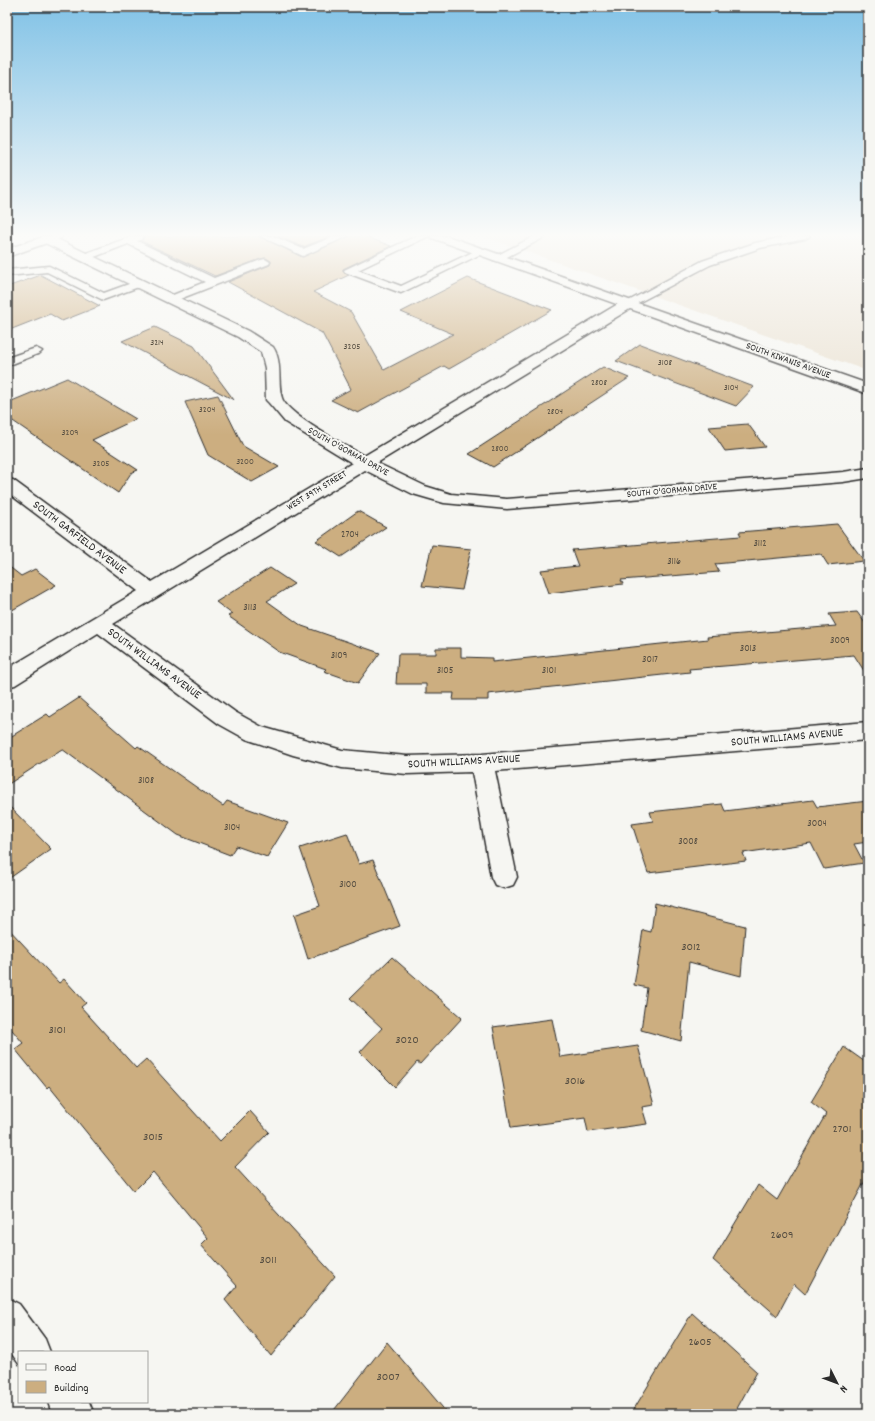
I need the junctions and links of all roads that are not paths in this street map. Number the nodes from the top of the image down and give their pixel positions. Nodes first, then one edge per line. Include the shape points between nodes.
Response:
1 (179, 302) edge
2 (623, 302) edge
3 (631, 302) edge
4 (628, 304) junction
5 (36, 351) dead end
6 (7, 362) edge
7 (868, 389) edge
8 (364, 463) junction
9 (868, 473) edge
10 (7, 484) edge
11 (151, 591) junction
12 (98, 623) junction
13 (7, 679) edge
14 (868, 731) edge
15 (482, 763) junction
16 (504, 877) dead end
17 (7, 1316) edge
18 (31, 1351) edge
19 (67, 1403) edge
20 (74, 1414) edge

1 - 8 street, SOUTH O'GORMAN DRIVE via 217,320 268,350 274,400 291,419
2 - 4 street, SOUTH KIWANIS AVENUE
3 - 4 lane
4 - 7 street, SOUTH KIWANIS AVENUE
4 - 8 street, WEST 39TH STREET
5 - 6 lane
8 - 9 street, SOUTH O'GORMAN DRIVE via 419,490 450,499 507,504
8 - 11 street, WEST 39TH STREET
10 - 11 street, SOUTH GARFIELD AVENUE
11 - 12 street, WEST 39TH STREET
12 - 13 street, WEST 39TH STREET
12 - 15 street, SOUTH WILLIAMS AVENUE via 227,718 254,733 342,759 407,766
14 - 15 street, SOUTH WILLIAMS AVENUE
15 - 16 street
17 - 18 street
19 - 20 street

